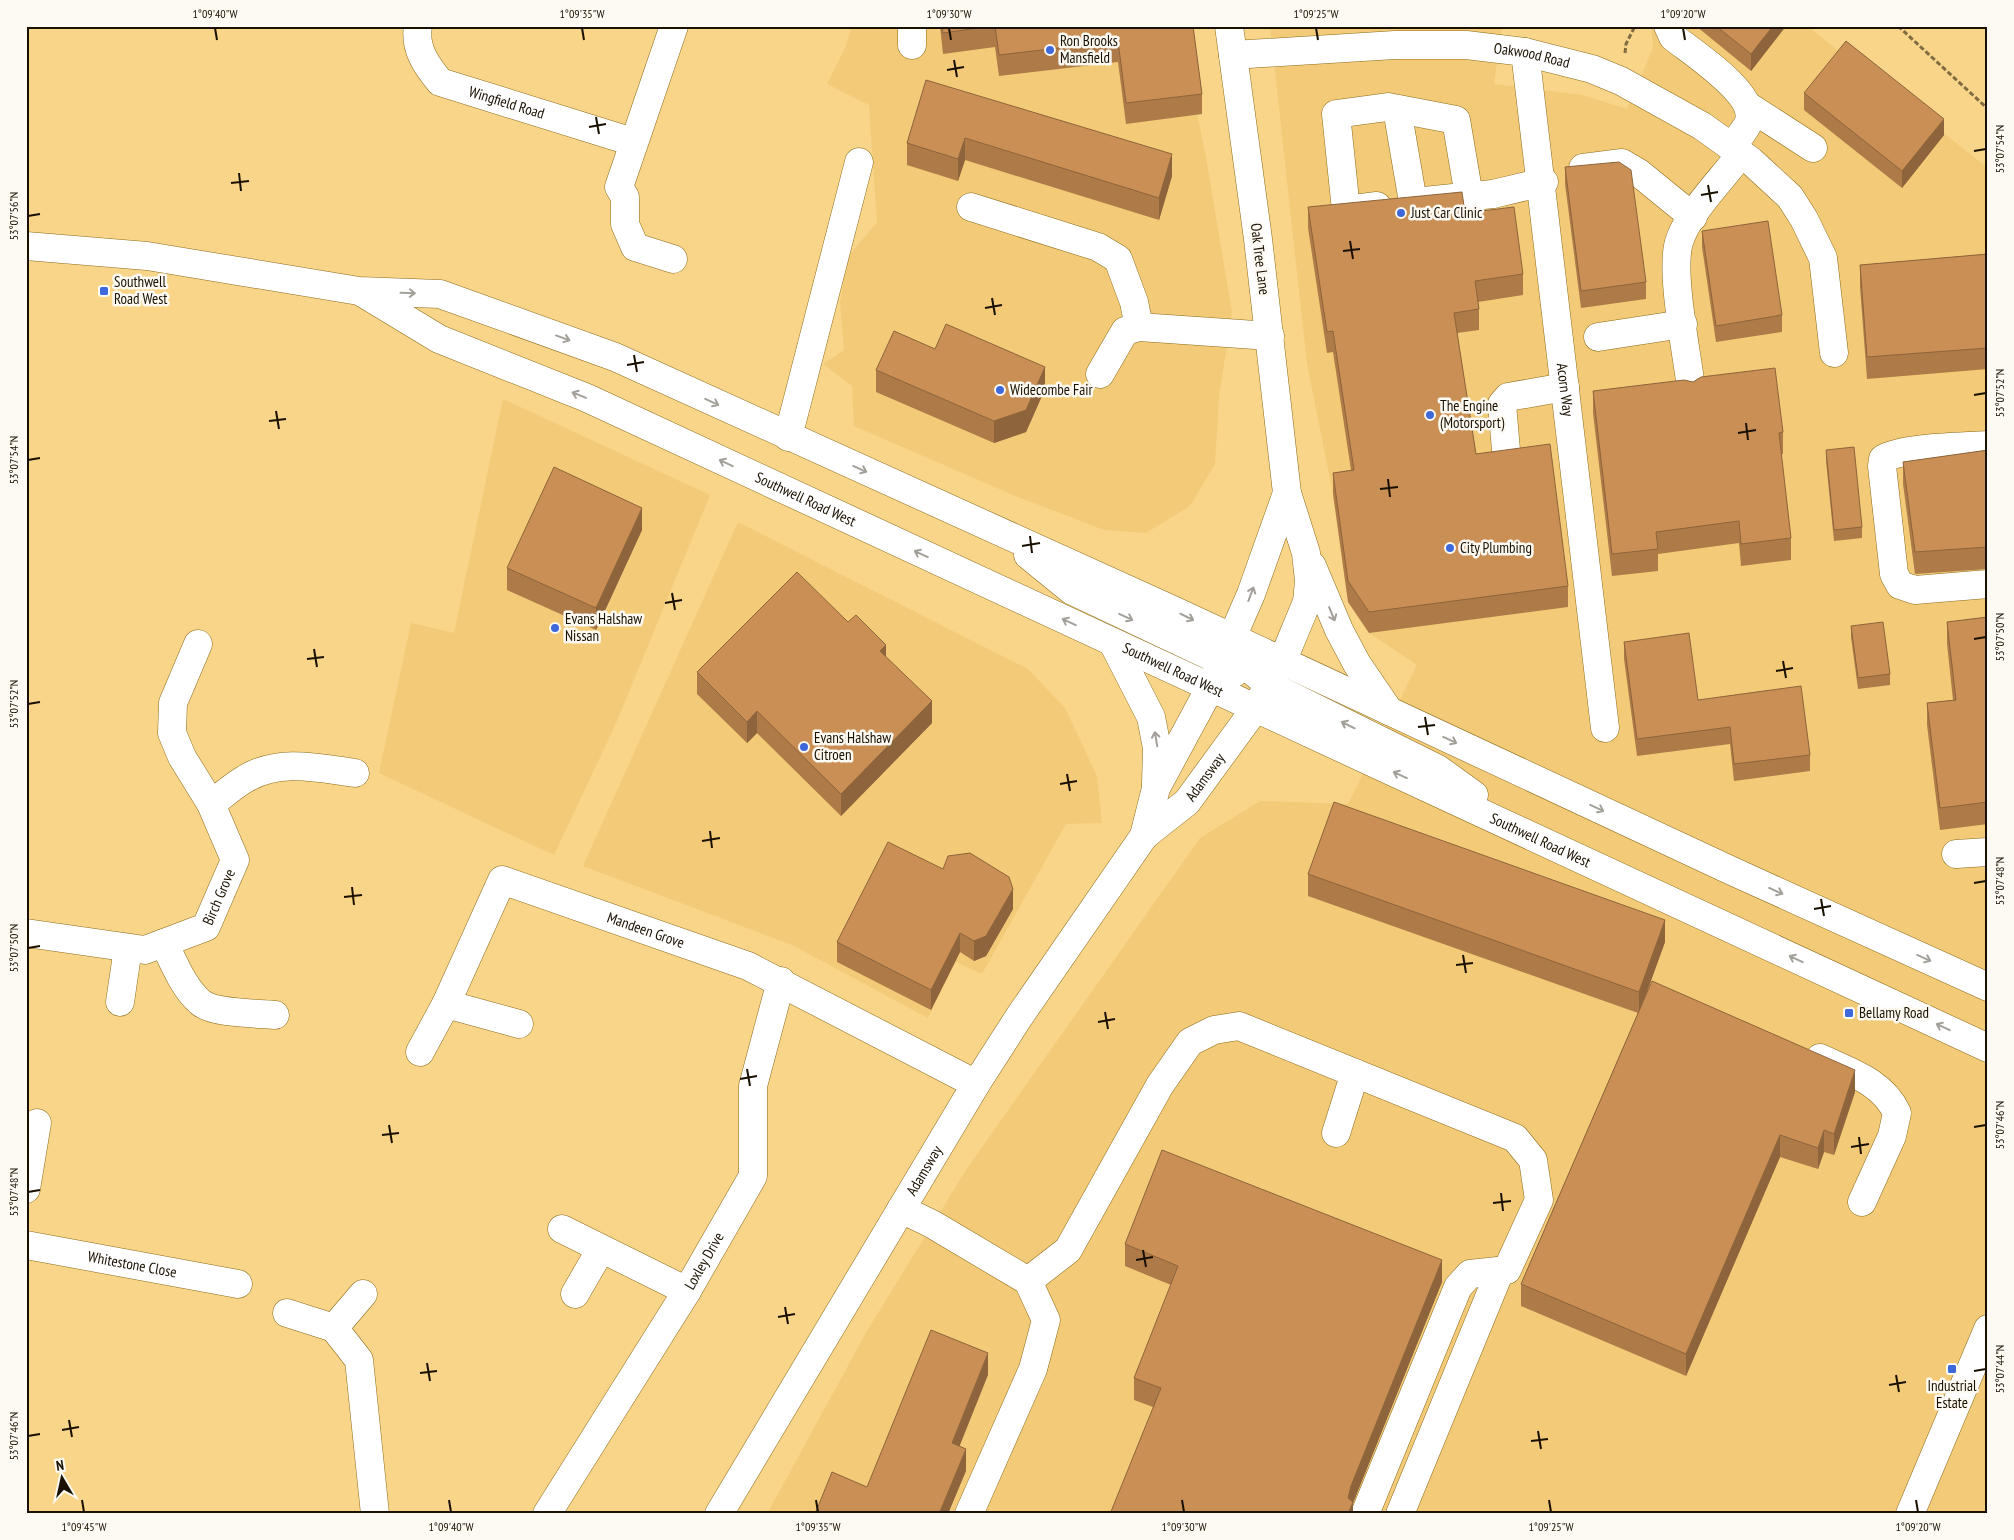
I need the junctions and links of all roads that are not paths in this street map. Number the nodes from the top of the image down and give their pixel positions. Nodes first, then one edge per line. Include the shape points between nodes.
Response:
1 (418, 26) edge
2 (674, 26) edge
3 (1229, 26) edge
4 (1668, 26) edge
5 (1465, 36) edge
6 (1525, 52) junction
7 (1233, 55) junction
8 (1748, 106) junction
9 (1397, 109) junction
10 (633, 142) junction
11 (1813, 148) dead end
12 (1736, 150) junction
13 (859, 162) dead end
14 (1576, 169) edge
15 (1542, 183) junction
16 (1469, 196) junction
17 (1412, 202) junction
18 (971, 207) dead end
19 (1693, 217) junction
20 (26, 246) edge
21 (674, 259) dead end
22 (359, 291) junction
23 (1683, 324) junction
24 (1139, 327) junction
25 (1270, 336) junction
26 (1598, 337) dead end
27 (1834, 352) dead end
28 (1100, 374) dead end
29 (1565, 387) junction
30 (1691, 388) edge
31 (788, 436) junction
32 (1988, 445) edge
33 (1506, 450) edge
34 (1287, 493) junction
35 (1306, 553) junction
36 (1988, 584) edge
37 (1113, 643) junction
38 (198, 644) dead end
39 (1226, 650) junction
40 (1275, 673) junction
41 (1210, 688) junction
42 (1254, 709) junction
43 (1390, 712) junction
44 (1605, 728) dead end
45 (355, 773) dead end
46 (1156, 788) junction
47 (211, 804) junction
48 (1524, 831) junction
49 (1144, 836) junction
50 (1988, 852) edge
51 (1956, 854) dead end
52 (26, 933) edge
53 (164, 944) junction
54 (128, 948) junction
55 (781, 981) junction
56 (1988, 987) edge
57 (120, 1002) dead end
58 (446, 1004) junction
59 (275, 1014) dead end
60 (519, 1024) dead end
61 (1988, 1048) edge
62 (1801, 1049) edge
63 (420, 1052) dead end
64 (1355, 1073) junction
65 (976, 1084) junction
66 (37, 1123) dead end
67 (1336, 1133) dead end
68 (26, 1189) edge
69 (1862, 1202) dead end
70 (901, 1209) junction
71 (562, 1230) dead end
72 (26, 1245) edge
73 (601, 1249) junction
74 (1500, 1271) junction
75 (1028, 1281) junction
76 (238, 1284) dead end
77 (687, 1291) junction
78 (363, 1294) dead end
79 (575, 1294) dead end
80 (287, 1313) dead end
81 (334, 1328) junction
82 (1988, 1329) edge
83 (376, 1514) edge
84 (547, 1514) edge
85 (719, 1514) edge
86 (969, 1514) edge
87 (1365, 1514) edge
88 (1400, 1514) edge
89 (1910, 1514) edge

1 - 10 main road, Wingfield Road via 416,35 423,61 440,82
2 - 10 main road
3 - 7 main road, Oak Tree Lane
4 - 8 main road via 1673,37 1737,88
5 - 6 main road, Oakwood Road
5 - 7 main road, Oakwood Road via 1395,45
6 - 12 main road, Oakwood Road via 1592,69 1621,81 1702,126
6 - 15 main road, Acorn Way
7 - 25 main road, Oak Tree Lane
8 - 11 main road
8 - 12 main road via 1750,121
9 - 16 main road via 1456,120
9 - 17 main road
9 - 17 main road via 1388,107 1336,114 1346,210
10 - 21 main road via 619,187 625,197 625,224 635,247
12 - 19 main road
12 - 27 main road, Oakwood Road via 1790,198 1812,234 1823,258
13 - 31 main road
14 - 19 main road via 1622,163
15 - 16 main road
15 - 29 main road, Acorn Way
16 - 17 main road
18 - 24 main road via 1098,247 1118,259 1134,302
19 - 23 main road via 1679,242 1676,270
20 - 22 main road, Southwell Road West via 147,256
22 -> 31 main road, Southwell Road West via 440,294 615,357
37 -> 22 main road, Southwell Road West via 588,398 440,339
23 - 26 main road
23 - 30 main road
24 - 25 main road
24 - 28 main road via 1125,331
25 - 34 main road, Oak Tree Lane
29 - 33 main road via 1508,397 1502,404
29 - 44 main road, Acorn Way
31 -> 39 main road, Southwell Road West via 999,532
32 - 36 main road via 1904,452 1883,459 1882,466 1894,574 1900,586 1915,590
34 - 35 main road, Oak Tree Lane
39 -> 34 main road, Oak Tree Lane via 1251,594
35 - 40 main road, Oak Tree Lane via 1307,602
35 -> 43 main road via 1353,657
37 - 41 main road, Southwell Road West
46 -> 37 main road via 1157,748 1152,717
38 - 47 main road, Birch Grove via 173,703 172,733 182,757
39 - 40 main road via 1239,654 1251,670
39 - 41 main road, Oak Tree Lane
39 - 42 main road, Southwell Road West via 1249,691
40 - 42 main road, Adamsway
40 - 43 main road
48 -> 40 main road via 1438,769
41 - 42 main road, Southwell Road West
41 - 46 main road, Adamsway
48 -> 42 main road, Southwell Road West
42 - 49 main road, Adamsway via 1187,802
43 -> 56 main road
45 - 47 main road via 296,765 270,769 247,778
46 - 49 main road, Adamsway
47 - 53 main road, Birch Grove via 235,860 206,927
61 -> 48 main road, Southwell Road West via 1629,883
49 - 65 main road, Adamsway via 1019,1016
50 - 51 main road
52 - 54 main road, Birch Grove
53 - 54 main road, Birch Grove via 144,950
53 - 59 main road via 186,987 201,1004 224,1010
54 - 57 main road
55 - 58 main road, Mandeen Grove via 748,966 502,880
55 - 65 main road, Mandeen Grove
55 - 77 main road, Loxley Drive via 753,1086 754,1176
58 - 60 main road
58 - 63 main road
62 - 69 main road via 1873,1083 1887,1095 1897,1113 1892,1136
64 - 67 main road
64 - 74 main road via 1515,1138 1533,1160 1539,1200 1507,1270
64 - 75 main road via 1239,1026 1214,1030 1190,1042 1160,1085 1068,1250
65 - 70 main road, Adamsway
66 - 68 main road
70 - 75 main road
70 - 85 main road, Adamsway
71 - 73 main road
72 - 76 main road, Whitestone Close
73 - 77 main road
73 - 79 main road
74 - 87 main road via 1470,1274 1458,1288
74 - 88 main road
75 - 86 main road via 1046,1320 1033,1369
77 - 84 main road, Loxley Drive
78 - 81 main road
80 - 81 main road
81 - 83 main road via 359,1360
82 - 89 main road

